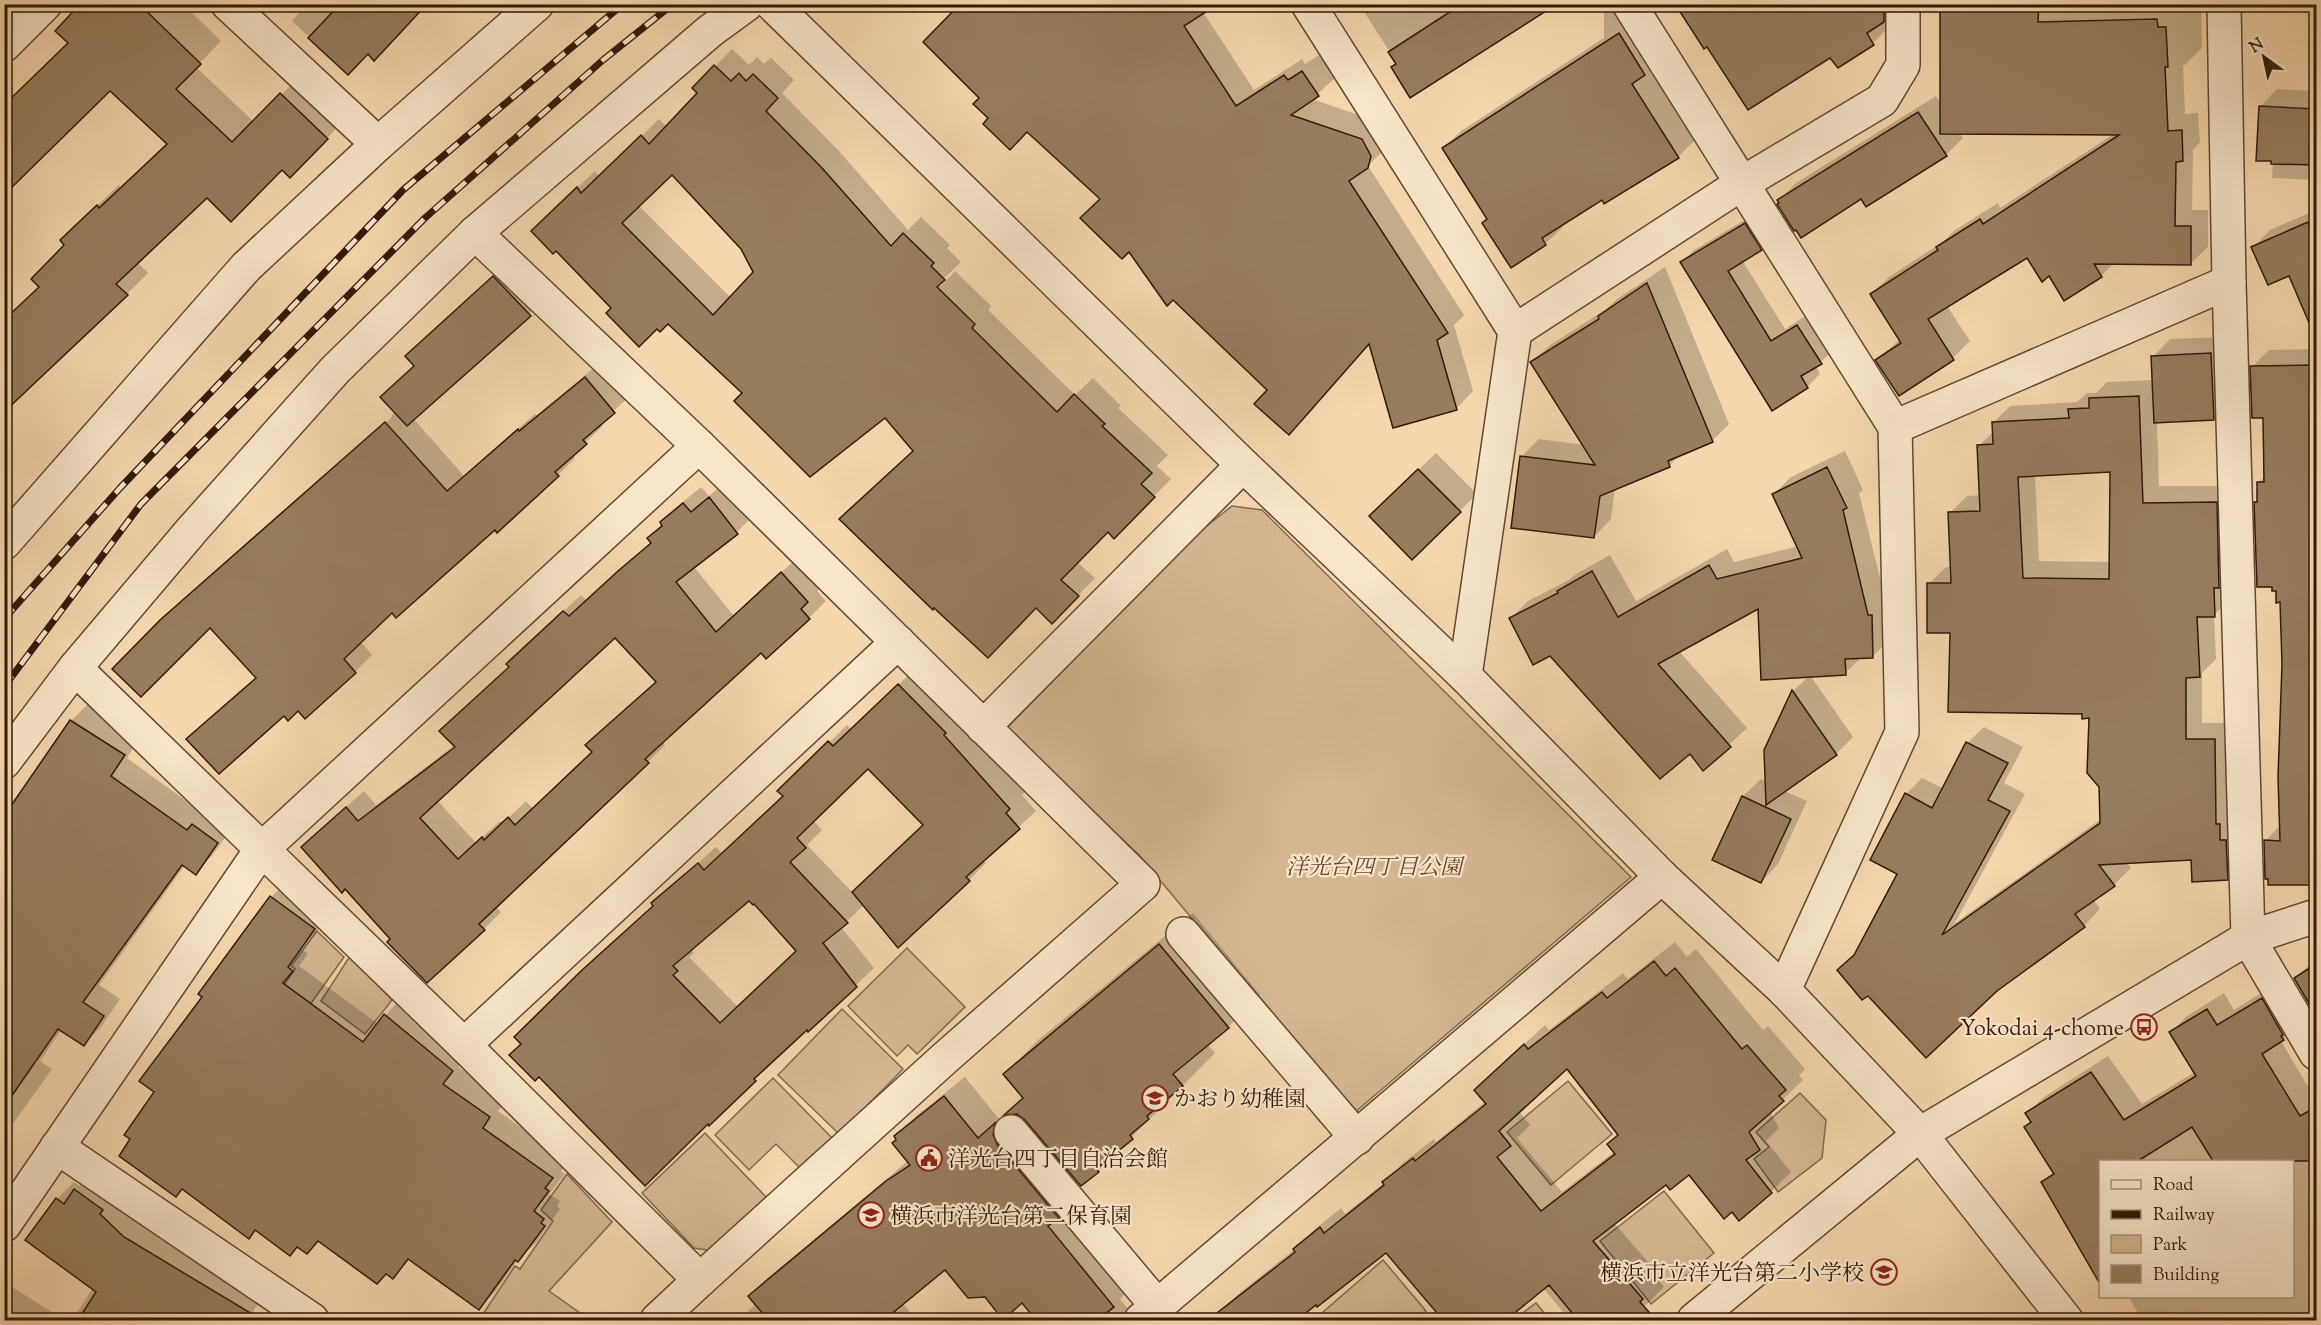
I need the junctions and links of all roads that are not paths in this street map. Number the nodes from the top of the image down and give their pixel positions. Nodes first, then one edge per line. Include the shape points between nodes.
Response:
1 (45, 4) edge
2 (228, 4) edge
3 (537, 4) edge
4 (747, 4) edge
5 (772, 4) edge
6 (1308, 4) edge
7 (1629, 4) edge
8 (1903, 4) edge
9 (2224, 4) edge
10 (4, 45) edge
11 (378, 144) junction
12 (1741, 184) junction
13 (476, 233) junction
14 (2229, 282) junction
15 (1515, 331) junction
16 (1895, 427) junction
17 (699, 446) junction
18 (1243, 465) junction
19 (4, 543) edge
20 (898, 642) junction
21 (75, 668) junction
22 (1465, 676) junction
23 (983, 727) junction
24 (4, 762) edge
25 (261, 850) junction
26 (1662, 877) junction
27 (2316, 916) edge
28 (1183, 934) dead end
29 (2248, 938) junction
30 (1784, 990) junction
31 (464, 1045) junction
32 (2316, 1053) edge
33 (1011, 1132) dead end
34 (1920, 1134) junction
35 (1357, 1138) junction
36 (57, 1147) junction
37 (4, 1224) edge
38 (700, 1280) junction
39 (1149, 1314) edge
40 (312, 1320) edge
41 (657, 1320) edge
42 (1694, 1320) edge
43 (2066, 1320) edge

1 - 10 street
2 - 11 street
3 - 11 street
4 - 13 street via 710,31
5 - 18 street
6 - 15 street
7 - 12 street
8 - 12 street via 1903,65 1882,100
9 - 14 street
11 - 19 street via 246,267
12 - 15 street
12 - 16 street
13 - 17 street
13 - 21 street via 335,370
14 - 16 street
14 - 29 street
15 - 22 street
16 - 30 street via 1902,732
17 - 20 street
17 - 25 street
18 - 22 street
18 - 23 street
20 - 23 street
20 - 31 street
21 - 24 street
21 - 25 street
22 - 26 street
23 - 38 street via 1143,885
25 - 31 street
25 - 36 street
26 - 30 street
26 - 35 street
27 - 29 street
28 - 35 street
29 - 32 street
29 - 34 street
30 - 34 street
31 - 38 street
33 - 39 street
34 - 42 street
34 - 43 street
35 - 39 street
36 - 37 street
36 - 40 street
38 - 41 street

